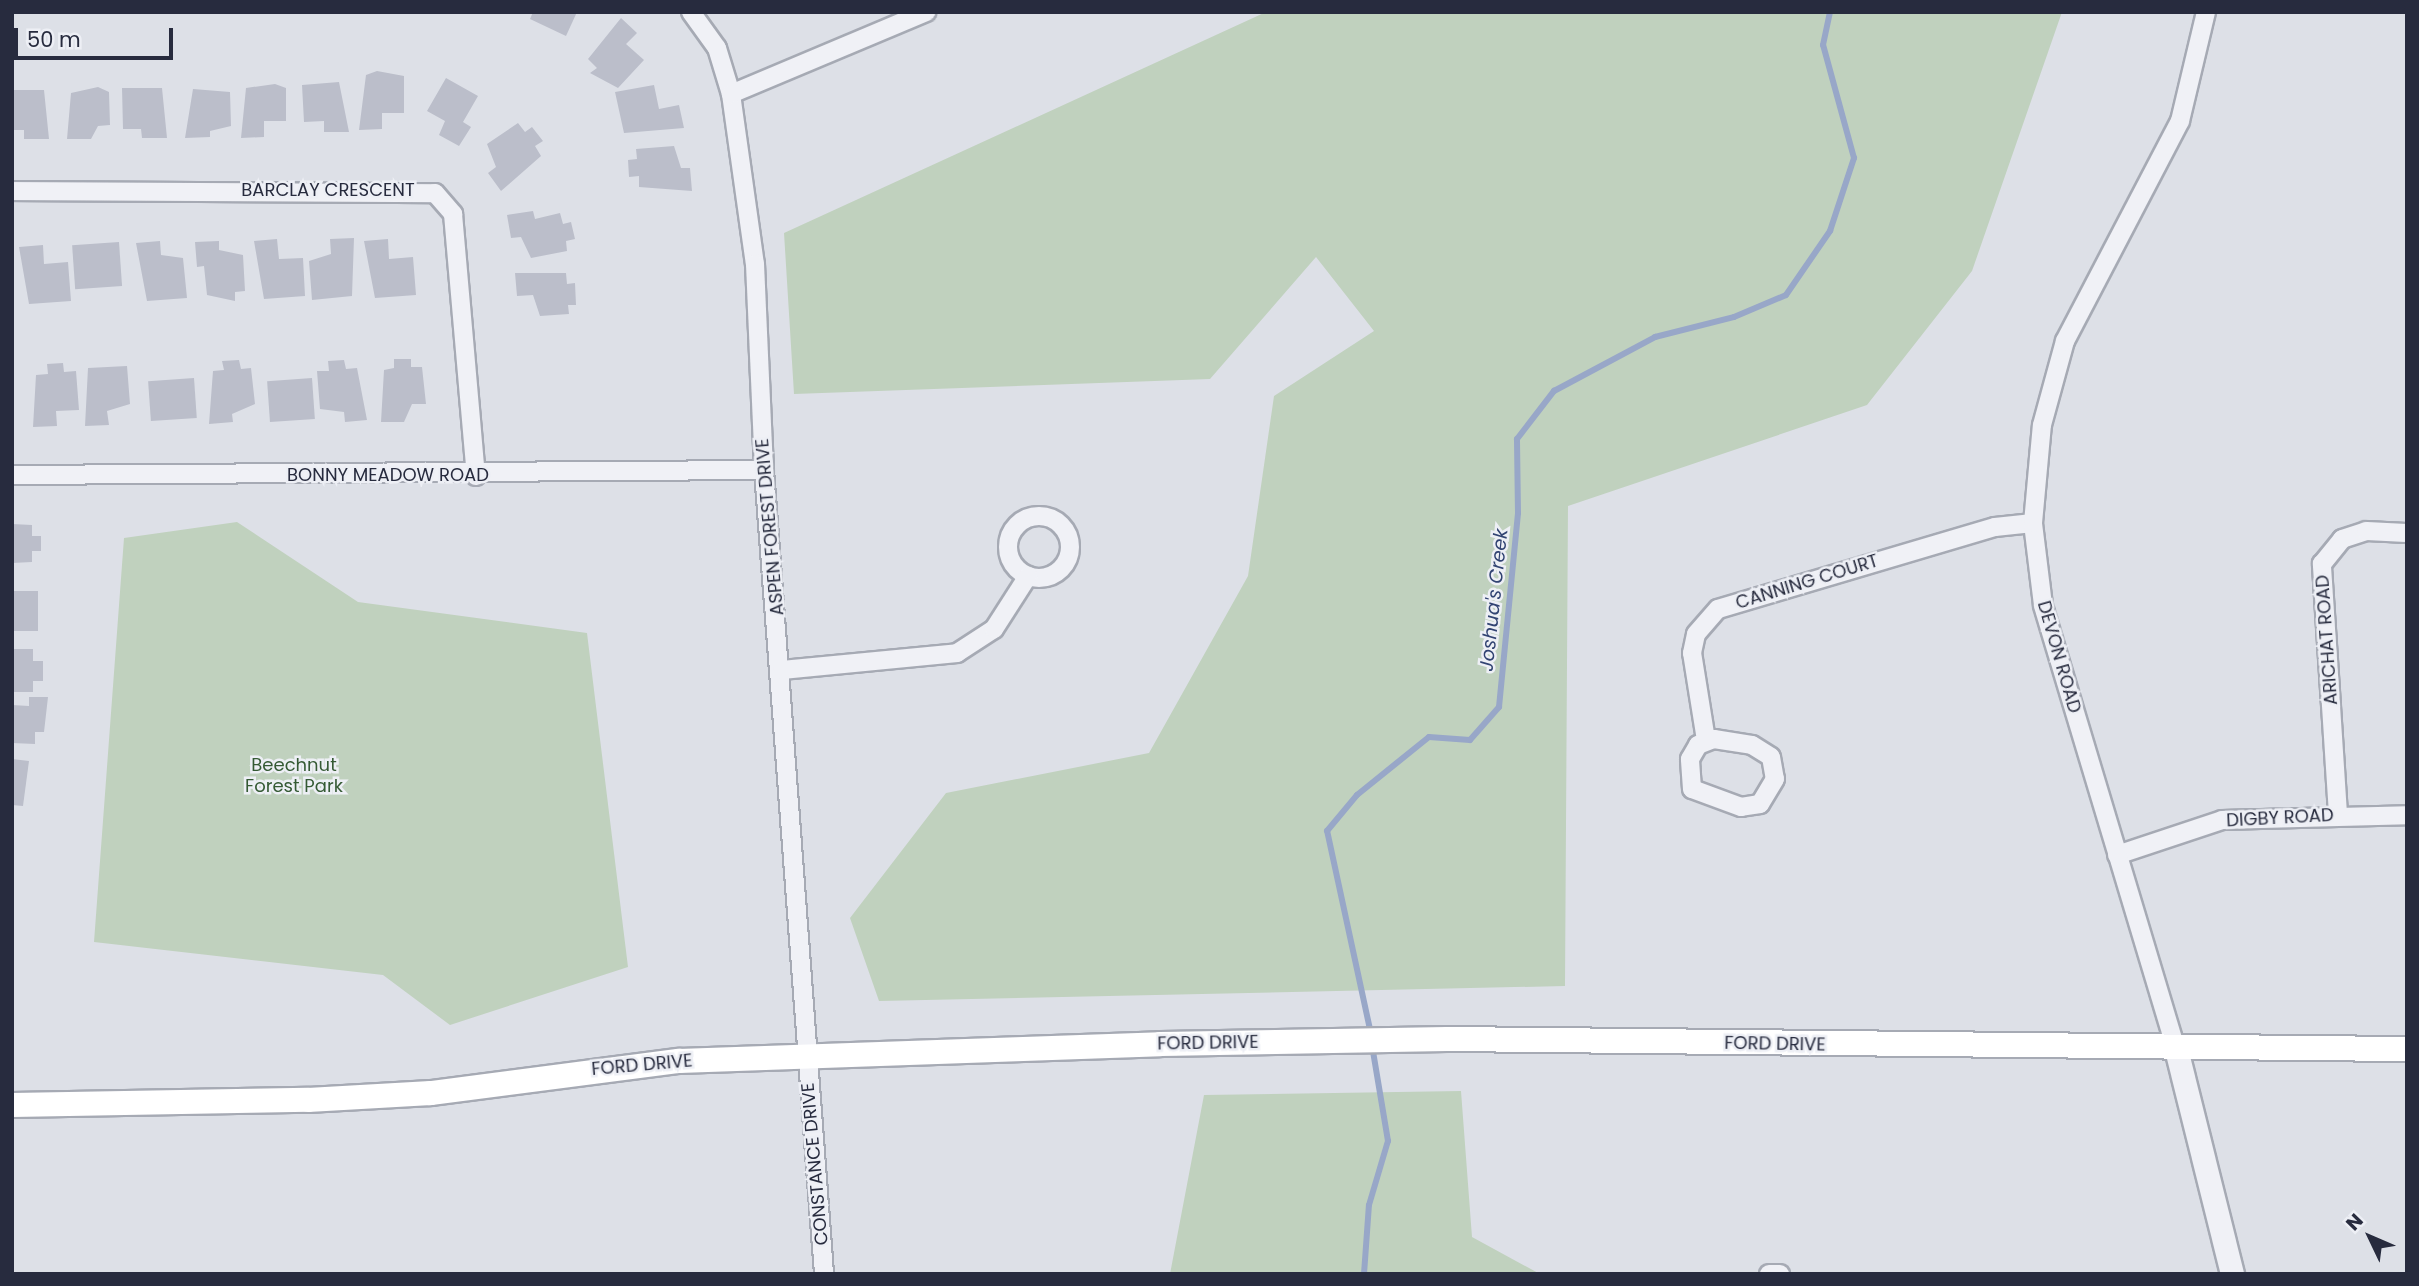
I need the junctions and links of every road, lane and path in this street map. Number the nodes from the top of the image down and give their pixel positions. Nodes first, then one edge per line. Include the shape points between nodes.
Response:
1 (691, 12) edge
2 (926, 12) edge
3 (2206, 12) edge
4 (732, 94) junction
5 (12, 191) edge
6 (764, 470) junction
7 (12, 475) edge
8 (476, 475) junction
9 (2033, 523) junction
10 (2407, 533) edge
11 (1028, 576) dead end
12 (782, 670) junction
13 (1706, 740) junction
14 (2338, 814) junction
15 (2407, 815) edge
16 (2117, 855) junction
17 (2176, 1049) junction
18 (2407, 1049) edge
19 (805, 1054) junction
20 (12, 1105) edge
21 (824, 1274) edge
22 (1769, 1274) edge
23 (1780, 1274) edge
24 (2232, 1274) edge

1 - 4 street, ASPEN FOREST DRIVE via 718,48
2 - 4 street
3 - 9 street, DEVON ROAD via 2180,121 2065,341 2042,425
4 - 6 street, ASPEN FOREST DRIVE via 755,264
5 - 8 street, BARCLAY CRESCENT via 435,193 453,214
6 - 8 street, BONNY MEADOW ROAD
6 - 12 street, ASPEN FOREST DRIVE
7 - 8 street, BONNY MEADOW ROAD
9 - 13 street, CANNING COURT via 1995,527 1718,610 1696,634 1692,653
9 - 16 street, DEVON ROAD via 2043,605
10 - 14 street, ARICHAT ROAD via 2366,531 2342,539 2322,564
11 - 12 street via 994,629 957,653
12 - 19 street, ASPEN FOREST DRIVE
13 - 13 street via 1687,768 1692,789 1741,807 1760,804 1775,779 1771,757 1752,745
14 - 15 street, DIGBY ROAD
14 - 16 street, DIGBY ROAD via 2222,820
16 - 17 street, DEVON ROAD
17 - 18 main road, FORD DRIVE
17 - 19 main road, FORD DRIVE via 1447,1039
17 - 24 street, DEVON ROAD
19 - 20 main road, FORD DRIVE via 575,1072 431,1093
19 - 21 street, CONSTANCE DRIVE
22 - 23 street

